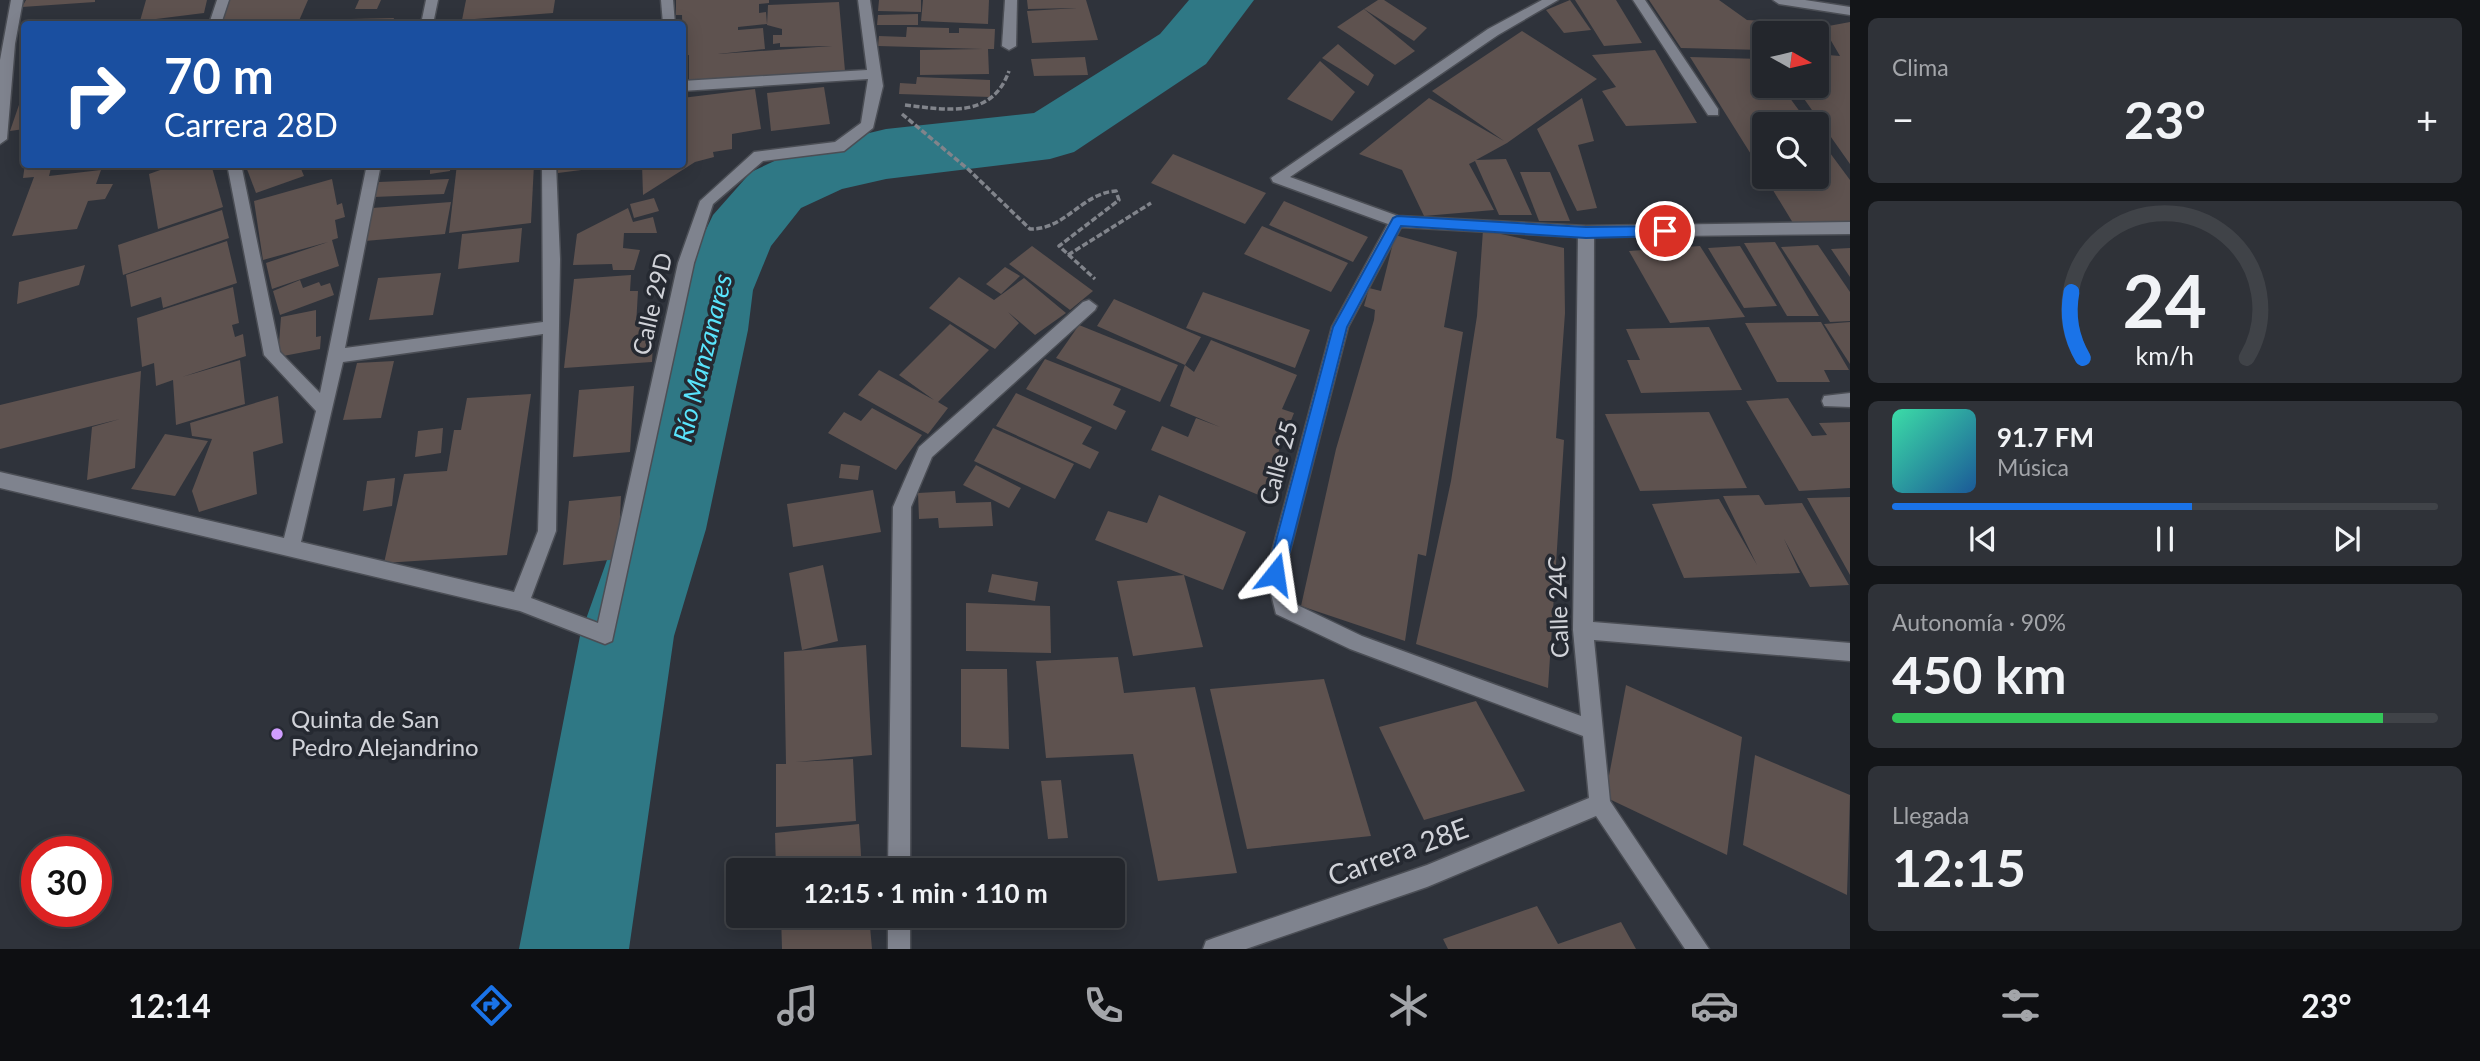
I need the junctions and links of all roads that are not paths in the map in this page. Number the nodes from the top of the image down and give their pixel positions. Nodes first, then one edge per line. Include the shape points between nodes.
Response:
1 (17, 0) edge
2 (223, 0) edge
3 (432, 0) edge
4 (667, 0) edge
5 (864, 0) edge
6 (1011, 0) edge
7 (1552, 0) edge
8 (1639, 0) edge
9 (1779, 0) edge
10 (1850, 11) edge
11 (216, 21) edge
12 (428, 21) edge
13 (669, 21) edge
14 (4, 44) edge
15 (1009, 46) road end
16 (872, 74) junction
17 (686, 86) edge
18 (1713, 111) dead end
19 (0, 139) edge
20 (235, 168) edge
21 (373, 168) edge
22 (549, 168) edge
23 (1397, 221) junction
24 (1850, 228) edge
25 (1586, 232) junction
26 (1089, 306) dead end
27 (551, 327) junction
28 (335, 356) junction
29 (1850, 400) edge
30 (1830, 401) dead end
31 (325, 409) junction
32 (0, 480) edge
33 (290, 550) junction
34 (520, 602) junction
35 (1584, 630) junction
36 (1850, 652) edge
37 (1593, 730) junction
38 (1600, 804) junction
39 (899, 858) edge
40 (899, 928) edge
41 (899, 949) edge
42 (1214, 949) edge
43 (1698, 949) edge

1 - 14 street
2 - 11 street
3 - 12 street
4 - 13 street
5 - 16 street, Calle 29D
6 - 15 street
7 - 23 street via 1493,32 1278,178
8 - 18 street
9 - 10 street
14 - 19 street
16 - 17 street
16 - 34 street, Calle 29D via 876,86 868,125 839,147 759,156 707,201 686,263 606,635
20 - 31 street via 272,355
21 - 28 street
22 - 27 street
23 - 25 street
23 - 37 street, Calle 25 via 1340,327 1275,574 1283,608 1357,643
24 - 25 street
25 - 35 street, Calle 24C
26 - 39 street via 925,452 902,507
27 - 28 street
27 - 34 street via 547,531
28 - 31 street
29 - 30 street
31 - 33 street
32 - 33 street
33 - 34 street
35 - 36 street
35 - 37 street, Calle 24C
37 - 38 street, Calle 24C
38 - 42 street, Carrera 28E via 1427,876
38 - 43 street, Calle 24C
40 - 41 street

